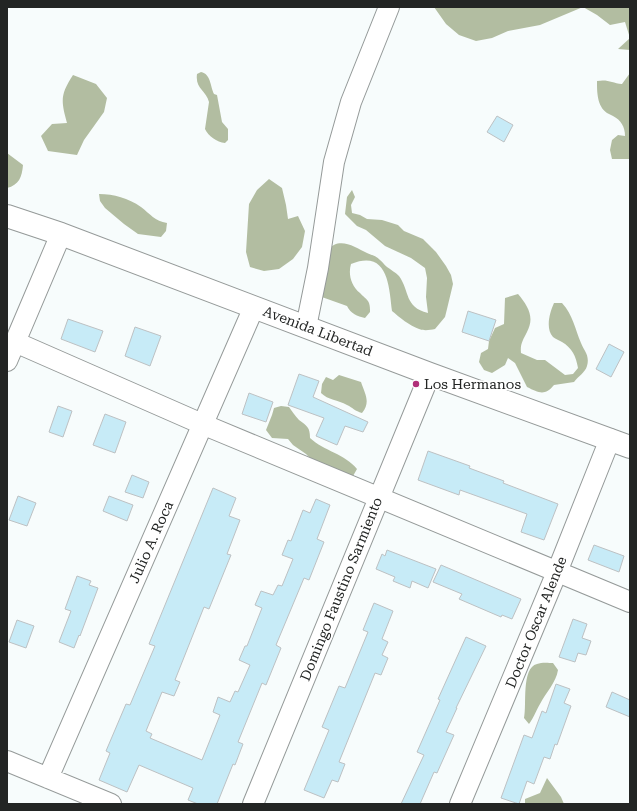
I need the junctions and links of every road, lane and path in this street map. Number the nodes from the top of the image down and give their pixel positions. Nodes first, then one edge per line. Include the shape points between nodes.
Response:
1 (389, 7) edge
2 (7, 216) edge
3 (61, 234) junction
4 (254, 307) junction
5 (306, 327) junction
6 (15, 342) junction
7 (7, 361) edge
8 (430, 374) junction
9 (202, 424) junction
10 (610, 439) junction
11 (630, 447) edge
12 (378, 497) junction
13 (557, 572) junction
14 (630, 602) edge
15 (7, 761) edge
16 (48, 778) junction
17 (110, 804) edge
18 (253, 804) edge
19 (460, 804) edge

1 - 5 street via 351,102 334,162
2 - 3 main road, Avenida Libertad
3 - 4 main road, Avenida Libertad
3 - 6 street
4 - 5 main road, Avenida Libertad
4 - 9 street, Julio A. Roca
5 - 8 main road, Avenida Libertad
6 - 7 street
6 - 9 street
8 - 10 main road, Avenida Libertad
8 - 12 street, Domingo Faustino Sarmiento
9 - 12 street
9 - 16 street, Julio A. Roca
10 - 11 main road, Avenida Libertad
10 - 13 street, Doctor Oscar Alende
12 - 13 street
12 - 18 street, Domingo Faustino Sarmiento
13 - 14 street
13 - 19 street, Doctor Oscar Alende
15 - 16 street
16 - 17 street

